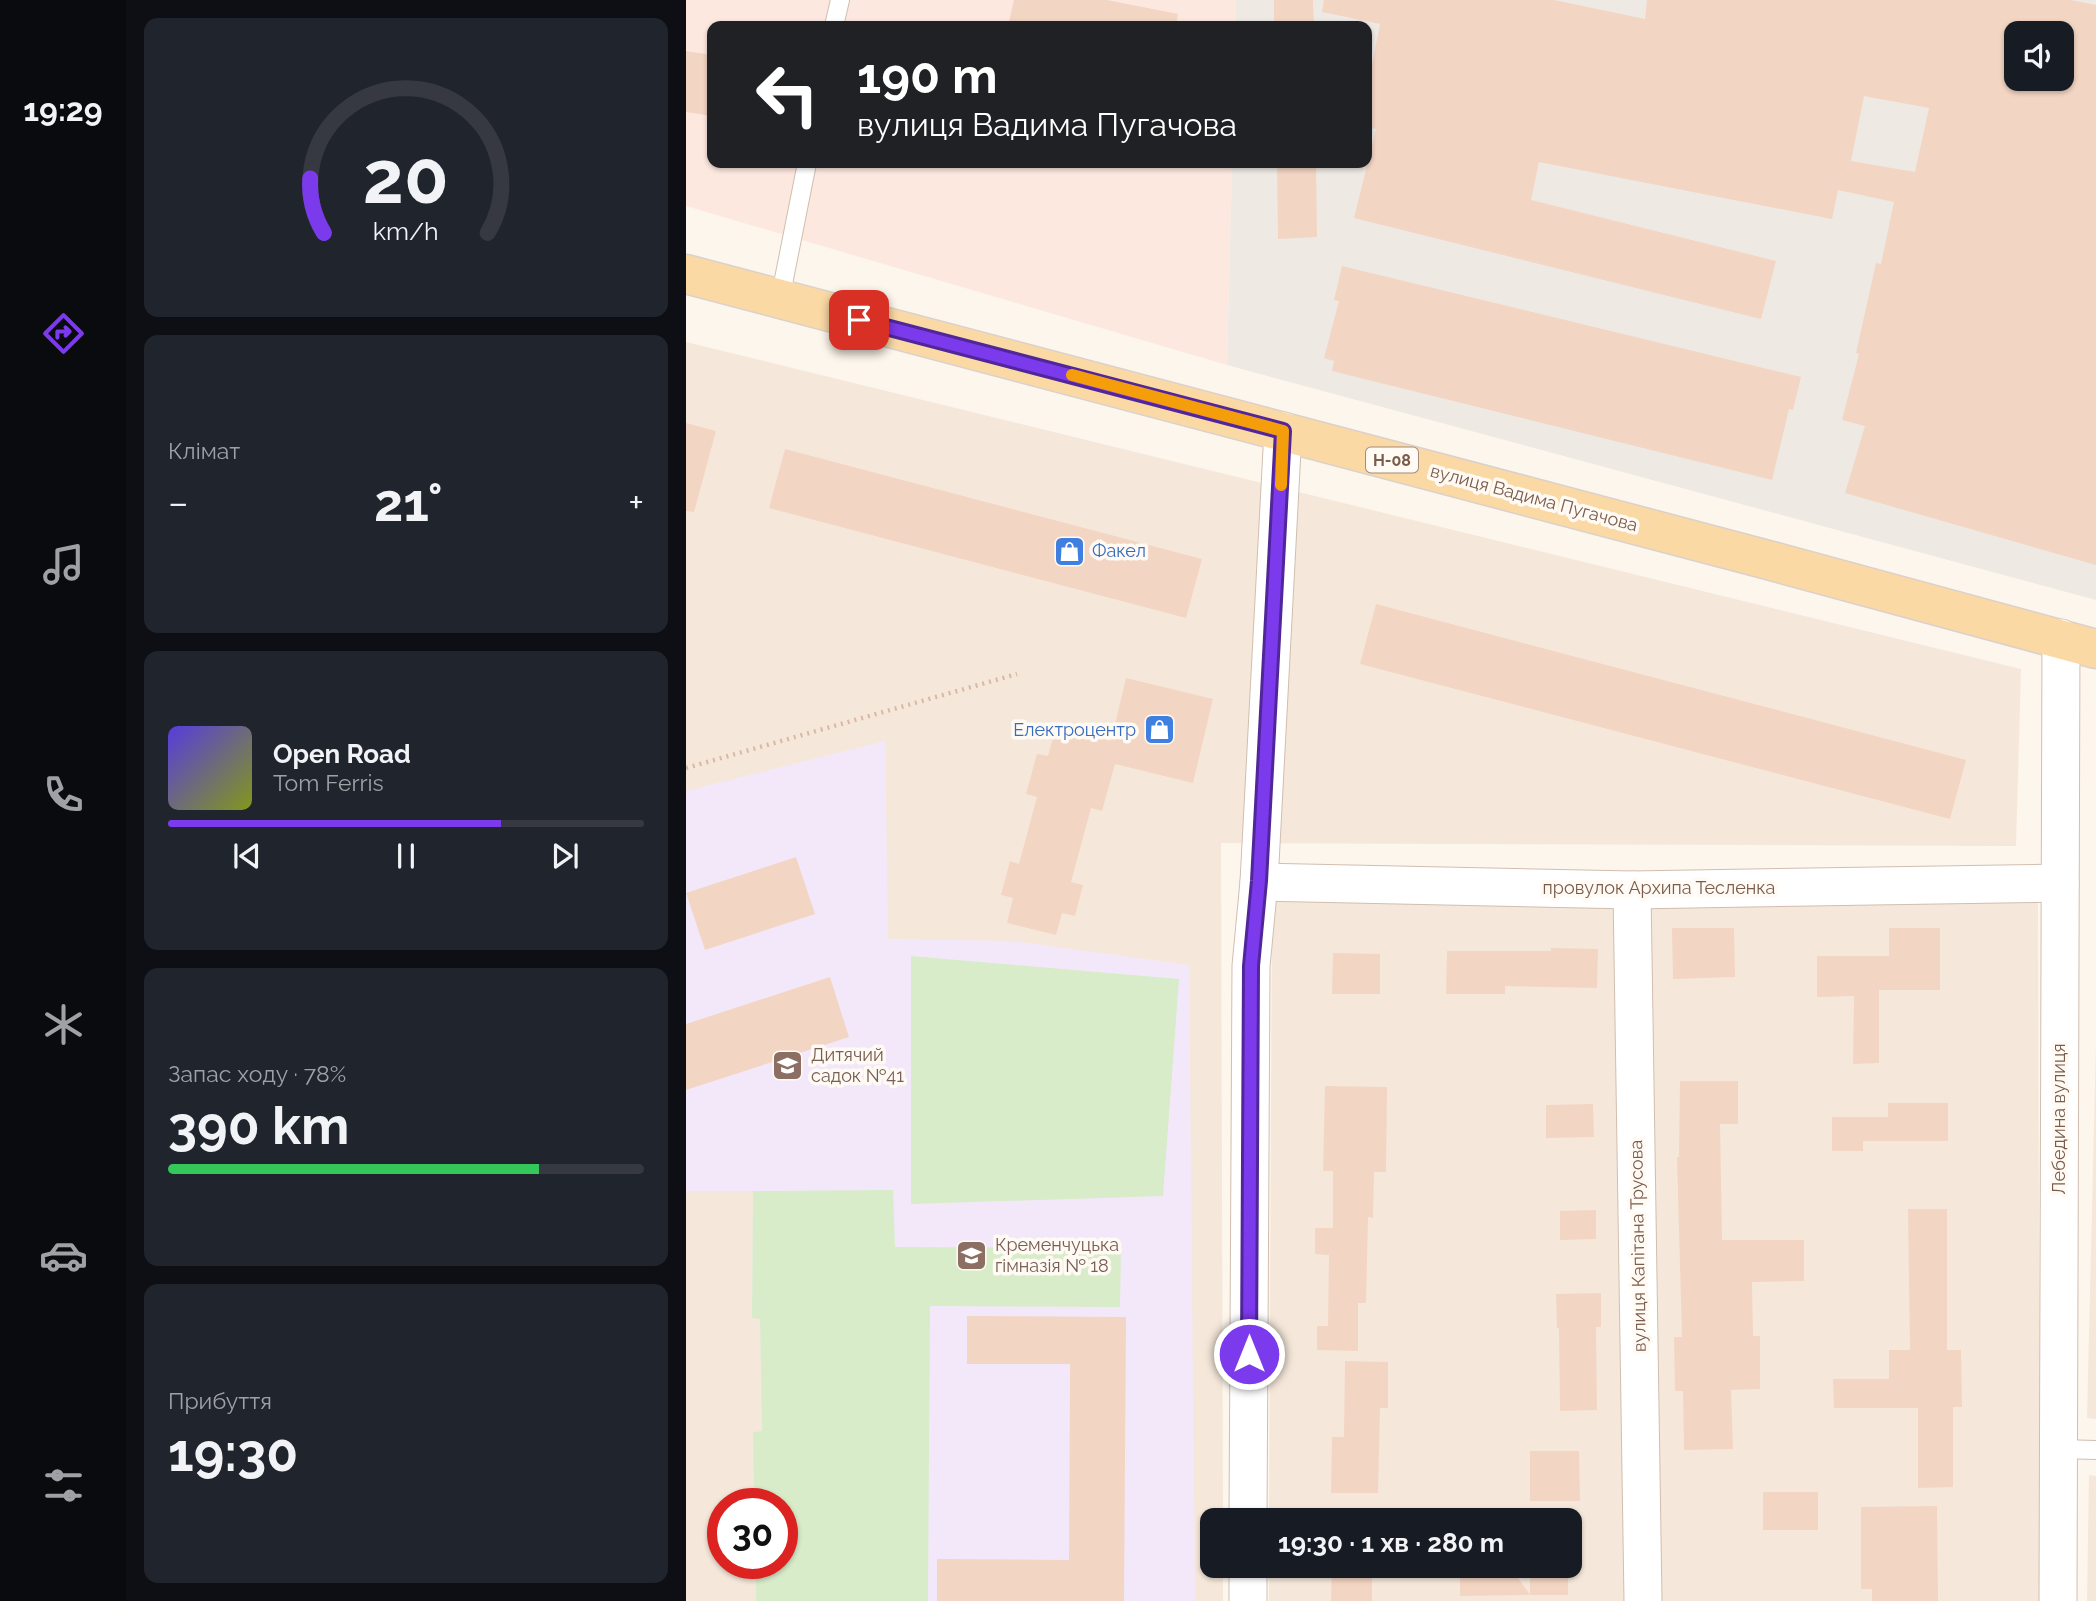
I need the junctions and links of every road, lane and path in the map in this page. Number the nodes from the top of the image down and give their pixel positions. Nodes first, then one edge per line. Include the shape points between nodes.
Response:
1 (840, 0) edge
2 (835, 21) edge
3 (806, 168) edge
4 (686, 274) edge
5 (779, 299) junction
6 (1283, 431) junction
7 (2079, 643) edge
8 (1017, 674) dead end
9 (686, 768) edge
10 (1259, 881) junction
11 (2060, 883) junction
12 (1632, 890) junction
13 (2059, 1449) junction
14 (2096, 1450) edge
15 (1248, 1508) edge
16 (1248, 1578) edge
17 (1248, 1601) edge
18 (1643, 1601) edge
19 (2058, 1601) edge

1 - 2 lane
3 - 5 lane
4 - 5 main road, вулиця Вадима Пугачова / Н-08
5 - 6 main road, вулиця Вадима Пугачова / Н-08
6 - 7 main road, вулиця Вадима Пугачова / Н-08
6 - 10 street
7 - 11 street, Лебедина вулиця
8 - 9 path
10 - 12 street, провулок Архипа Тесленка
10 - 15 street via 1251,966
11 - 12 street, провулок Архипа Тесленка
11 - 13 street, Лебедина вулиця
12 - 18 street, вулиця Капітана Трусова
13 - 14 lane
13 - 19 street, Лебедина вулиця
16 - 17 street

